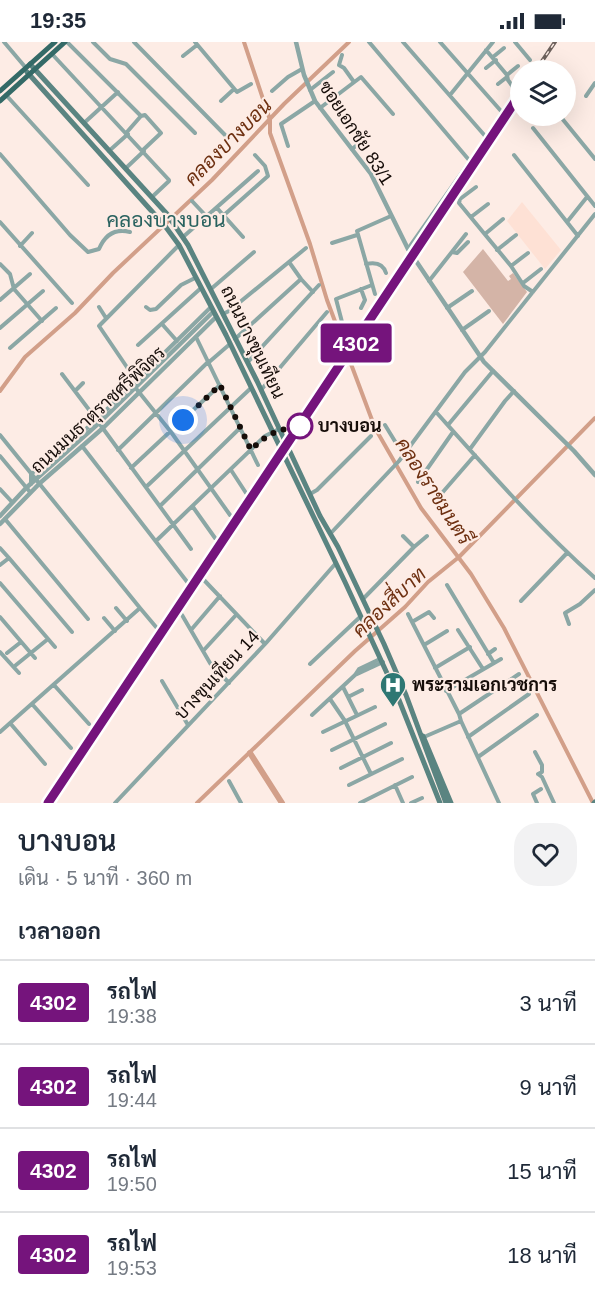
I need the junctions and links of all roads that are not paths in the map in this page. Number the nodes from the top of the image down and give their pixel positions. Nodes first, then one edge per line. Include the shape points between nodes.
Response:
1 (4, 42) edge
2 (66, 42) edge
3 (93, 42) edge
4 (134, 42) edge
5 (296, 42) edge
6 (369, 42) edge
7 (403, 42) edge
8 (440, 42) edge
9 (493, 42) edge
10 (516, 42) edge
11 (52, 43) edge
12 (196, 43) edge
13 (504, 48) dead end
14 (486, 50) junction
15 (52, 54) junction
16 (342, 55) dead end
17 (183, 56) dead end
18 (494, 58) junction
19 (530, 60) dead end
20 (27, 67) junction
21 (486, 68) dead end
22 (302, 69) junction
23 (35, 70) junction
24 (333, 72) dead end
25 (510, 73) edge
26 (468, 74) junction
27 (29, 75) junction
28 (507, 76) junction
29 (510, 81) edge
30 (354, 82) junction
31 (595, 83) edge
32 (251, 84) dead end
33 (498, 84) dead end
34 (309, 88) junction
35 (234, 89) junction
36 (0, 91) edge
37 (272, 91) dead end
38 (118, 92) junction
39 (6, 95) junction
40 (450, 95) junction
41 (586, 96) dead end
42 (0, 100) edge
43 (221, 101) dead end
44 (315, 101) junction
45 (102, 107) junction
46 (320, 108) junction
47 (501, 111) dead end
48 (393, 114) dead end
49 (141, 116) junction
50 (81, 126) junction
51 (568, 126) edge
52 (533, 128) dead end
53 (127, 133) junction
54 (195, 133) dead end
55 (226, 136) dead end
56 (486, 137) dead end
57 (362, 141) dead end
58 (288, 146) dead end
59 (352, 149) junction
60 (109, 151) junction
61 (144, 151) junction
62 (0, 154) edge
63 (475, 154) dead end
64 (255, 155) dead end
65 (514, 155) dead end
66 (595, 159) edge
67 (469, 160) junction
68 (126, 168) junction
69 (258, 171) dead end
70 (88, 185) dead end
71 (476, 187) dead end
72 (152, 197) junction
73 (587, 197) junction
74 (192, 201) dead end
75 (488, 204) dead end
76 (595, 207) edge
77 (217, 208) junction
78 (595, 214) edge
79 (224, 215) junction
80 (391, 216) junction
81 (207, 217) junction
82 (471, 217) junction
83 (503, 219) dead end
84 (0, 222) edge
85 (567, 222) junction
86 (130, 232) dead end
87 (32, 234) dead end
88 (466, 234) dead end
89 (484, 234) junction
90 (357, 235) junction
91 (516, 236) dead end
92 (578, 236) junction
93 (183, 237) junction
94 (243, 237) dead end
95 (468, 242) dead end
96 (332, 243) dead end
97 (179, 245) junction
98 (20, 246) junction
99 (306, 248) dead end
100 (408, 249) junction
101 (497, 250) junction
102 (254, 252) dead end
103 (452, 252) junction
104 (528, 253) dead end
105 (289, 262) junction
106 (0, 264) edge
107 (366, 264) junction
108 (511, 266) junction
109 (541, 269) dead end
110 (386, 273) dead end
111 (10, 274) junction
112 (30, 274) dead end
113 (195, 278) junction
114 (301, 279) junction
115 (429, 281) junction
116 (523, 283) junction
117 (19, 284) junction
118 (320, 285) dead end
119 (372, 285) junction
120 (201, 288) junction
121 (14, 289) junction
122 (211, 289) junction
123 (361, 289) junction
124 (43, 291) dead end
125 (472, 291) dead end
126 (532, 291) junction
127 (313, 292) junction
128 (375, 294) dead end
129 (0, 300) edge
130 (72, 303) dead end
131 (27, 305) junction
132 (99, 307) dead end
133 (146, 307) dead end
134 (56, 308) dead end
135 (361, 308) dead end
136 (447, 308) junction
137 (222, 311) junction
138 (489, 311) dead end
139 (214, 312) junction
140 (327, 312) dead end
141 (106, 318) junction
142 (42, 321) junction
143 (161, 324) junction
144 (347, 327) dead end
145 (0, 328) edge
146 (462, 330) junction
147 (196, 337) junction
148 (235, 339) junction
149 (177, 341) junction
150 (230, 344) junction
151 (138, 345) dead end
152 (10, 348) dead end
153 (481, 357) junction
154 (208, 363) junction
155 (247, 363) junction
156 (494, 371) junction
157 (62, 374) dead end
158 (83, 383) dead end
159 (220, 385) junction
160 (138, 386) junction
161 (251, 388) junction
162 (261, 390) junction
163 (75, 391) junction
164 (514, 391) junction
165 (230, 406) junction
166 (156, 412) junction
167 (436, 412) junction
168 (99, 423) junction
169 (385, 425) dead end
170 (448, 426) junction
171 (241, 427) junction
172 (279, 429) junction
173 (171, 432) junction
174 (453, 432) junction
175 (272, 433) junction
176 (0, 435) edge
177 (371, 436) dead end
178 (82, 446) junction
179 (408, 449) junction
180 (470, 449) junction
181 (118, 450) junction
182 (184, 450) junction
183 (251, 450) junction
184 (475, 455) junction
185 (0, 456) edge
186 (293, 458) junction
187 (286, 462) junction
188 (258, 465) dead end
189 (131, 468) junction
190 (198, 469) junction
191 (231, 470) junction
192 (31, 474) junction
193 (595, 475) edge
194 (38, 481) junction
195 (418, 482) dead end
196 (31, 484) junction
197 (146, 487) junction
198 (211, 488) junction
199 (0, 489) edge
200 (28, 490) junction
201 (246, 493) dead end
202 (442, 493) dead end
203 (310, 494) junction
204 (15, 502) junction
205 (160, 506) junction
206 (193, 507) junction
207 (231, 515) dead end
208 (2, 517) edge
209 (0, 524) edge
210 (174, 525) junction
211 (331, 533) junction
212 (403, 536) dead end
213 (427, 536) dead end
214 (215, 538) dead end
215 (156, 541) junction
216 (414, 547) junction
217 (0, 548) edge
218 (191, 549) dead end
219 (567, 553) junction
220 (9, 558) junction
221 (344, 560) junction
222 (336, 563) junction
223 (0, 565) edge
224 (203, 579) dead end
225 (595, 579) edge
226 (0, 583) edge
227 (188, 583) dead end
228 (447, 585) dead end
229 (404, 587) dead end
230 (595, 590) edge
231 (220, 596) junction
232 (363, 600) junction
233 (521, 601) dead end
234 (116, 608) dead end
235 (140, 608) junction
236 (408, 614) dead end
237 (182, 615) dead end
238 (236, 615) junction
239 (0, 617) edge
240 (360, 617) junction
241 (104, 618) dead end
242 (371, 618) junction
243 (434, 618) dead end
244 (88, 619) dead end
245 (127, 621) junction
246 (412, 622) junction
247 (568, 624) dead end
248 (156, 627) dead end
249 (191, 630) junction
250 (458, 630) dead end
251 (115, 631) junction
252 (447, 631) dead end
253 (72, 632) dead end
254 (48, 639) junction
255 (21, 642) junction
256 (265, 644) junction
257 (423, 645) junction
258 (55, 646) dead end
259 (470, 647) junction
260 (495, 649) dead end
261 (203, 651) junction
262 (0, 652) edge
263 (7, 653) dead end
264 (30, 653) junction
265 (488, 654) junction
266 (35, 658) dead end
267 (501, 659) dead end
268 (382, 660) junction
269 (494, 663) junction
270 (310, 664) dead end
271 (16, 665) dead end
272 (435, 668) junction
273 (483, 669) junction
274 (19, 673) dead end
275 (519, 674) dead end
276 (162, 681) dead end
277 (229, 682) junction
278 (54, 685) junction
279 (342, 687) junction
280 (362, 690) dead end
281 (446, 691) junction
282 (529, 694) dead end
283 (348, 697) junction
284 (330, 699) junction
285 (32, 704) junction
286 (375, 707) dead end
287 (459, 714) junction
288 (312, 715) dead end
289 (357, 715) junction
290 (537, 715) dead end
291 (413, 716) junction
292 (345, 721) junction
293 (461, 721) junction
294 (10, 723) junction
295 (89, 724) dead end
296 (385, 724) dead end
297 (188, 725) junction
298 (0, 732) edge
299 (323, 732) dead end
300 (468, 736) junction
301 (424, 737) junction
302 (355, 739) junction
303 (391, 743) dead end
304 (71, 748) dead end
305 (332, 750) dead end
306 (535, 752) dead end
307 (363, 757) junction
308 (478, 757) junction
309 (402, 759) dead end
310 (45, 764) dead end
311 (341, 768) dead end
312 (371, 774) junction
313 (412, 777) dead end
314 (229, 781) dead end
315 (349, 785) dead end
316 (395, 785) junction
317 (541, 789) dead end
318 (422, 798) dead end
319 (115, 803) edge
320 (241, 803) edge
321 (360, 803) edge
322 (403, 803) edge
323 (411, 803) edge
324 (439, 803) edge
325 (446, 803) edge
326 (451, 803) edge
327 (499, 803) edge
328 (537, 803) edge
329 (554, 803) edge

1 - 20 street
2 - 15 main road
2 - 38 street
3 - 54 street via 110,59 126,64
4 - 55 street
5 - 22 street, ซอยเอกชัย 83/1
6 - 67 street
7 - 40 street
8 - 26 street
9 - 14 street
10 - 19 street
11 - 20 main road
12 - 17 street
12 - 35 street
13 - 18 street
14 - 18 street
14 - 26 street
15 - 23 main road
15 - 45 street
16 - 30 street via 339,65
18 - 21 street
18 - 28 street
20 - 23 main road, ถนนบางขุนเทียน
20 - 27 main road, ถนนบางขุนเทียน
20 - 36 main road
22 - 34 street, ซอยเอกชัย 83/1
22 - 37 street
23 - 27 main road
23 - 50 main road, ถนนบางขุนเทียน
24 - 34 street
25 - 28 street
26 - 40 street
26 - 47 street
27 - 39 main road
27 - 50 main road, ถนนบางขุนเทียน
28 - 29 street
28 - 33 street
30 - 46 street
30 - 48 street via 363,78
31 - 41 street
32 - 35 street via 238,93
34 - 44 street, ซอยเอกชัย 83/1
35 - 43 street
38 - 45 street
38 - 49 street
39 - 42 main road
39 - 70 street
40 - 56 street
44 - 46 street, ซอยเอกชัย 83/1
44 - 58 street via 281,124
45 - 50 street
45 - 53 street
46 - 59 street, ซอยเอกชัย 83/1
49 - 53 street
49 - 61 street via 146,116 162,134
50 - 60 main road, ถนนบางขุนเทียน
50 - 97 main road, ถนนบางขุนเทียน
51 - 66 street
52 - 73 street
53 - 60 street
53 - 61 street
57 - 59 street
59 - 80 street, ซอยเอกชัย 83/1 via 371,174
60 - 68 main road, ถนนบางขุนเทียน
61 - 68 street
61 - 72 street via 169,180
62 - 86 street via 87,252 99,249 111,233
63 - 67 street
64 - 79 street via 268,176
65 - 85 street
67 - 100 street
68 - 72 main road, ถนนบางขุนเทียน
69 - 77 street
71 - 82 street via 459,201
72 - 93 main road, ถนนบางขุนเทียน
73 - 76 street
73 - 85 street
74 - 81 street
75 - 82 street
77 - 79 street
77 - 81 street
78 - 92 street
79 - 94 street
80 - 90 street via 359,229
80 - 100 street, ซอยเอกชัย 83/1
81 - 93 street
82 - 89 street
83 - 89 street
84 - 98 street
85 - 92 street
87 - 98 street
88 - 103 street
89 - 101 street
90 - 96 street
90 - 107 street
91 - 101 street
92 - 126 street
93 - 122 main road, ถนนบางขุนเทียน
95 - 103 street via 458,253
97 - 113 main road, ถนนบางขุนเทียน
97 - 141 street
98 - 130 street
99 - 105 street
100 - 115 street, ซอยเอกชัย 83/1
101 - 108 street
102 - 122 street
103 - 115 street
104 - 108 street
105 - 114 street
105 - 137 street via 229,311
106 - 111 street
107 - 110 street via 377,263
107 - 119 street
108 - 116 street
109 - 116 street
111 - 117 street
111 - 121 street
112 - 117 street
113 - 120 main road, ถนนบางขุนเทียน
113 - 133 street via 181,285 156,309
114 - 127 street
114 - 148 street
115 - 136 street, ซอยเอกชัย 83/1
116 - 126 street
117 - 121 street
118 - 127 street
119 - 123 street
119 - 128 street
120 - 139 main road, ถนนบางขุนเทียน
120 - 143 street
121 - 129 street
121 - 131 street
122 - 137 main road, ถนนบางขุนเทียน
123 - 135 street via 365,301
123 - 144 street via 336,300
124 - 131 street
125 - 136 street
126 - 153 street
127 - 155 street
131 - 142 street
131 - 145 street
132 - 141 street
134 - 142 street
136 - 146 street, ซอยเอกชัย 83/1
137 - 139 main road
137 - 148 main road, ถนนบางขุนเทียน
138 - 146 street
139 - 147 street, ถนนมนธาตุราชศรีพิจิตร
139 - 149 street, ถนนมนธาตุราชศรีพิจิตร
139 - 150 main road, ถนนบางขุนเทียน
139 - 160 street, ถนนมนธาตุราชศรีพิจิตร
140 - 162 street
141 - 160 street via 100,330
142 - 152 street
143 - 149 street
143 - 151 street
146 - 153 street, ซอยเอกชัย 83/1
147 - 154 street
147 - 160 street, ถนนมนธาตุราชศรีพิจิตร
148 - 155 main road, ถนนบางขุนเทียน
149 - 160 street, ถนนมนธาตุราชศรีพิจิตร
150 - 154 street
150 - 161 main road, ถนนบางขุนเทียน
153 - 156 street, ซอยเอกชัย 83/1
153 - 167 street
154 - 159 street
154 - 166 street
155 - 162 main road, ถนนบางขุนเทียน
156 - 164 street, ซอยเอกชัย 83/1
156 - 170 street
157 - 163 street
158 - 163 street
159 - 165 street
159 - 173 street
160 - 166 street
160 - 168 street, ถนนมนธาตุราชศรีพิจิตร
161 - 165 street
161 - 175 main road, ถนนบางขุนเทียน
162 - 172 main road, ถนนบางขุนเทียน
163 - 168 street
164 - 180 street
164 - 193 street, ซอยเอกชัย 83/1
165 - 171 street
165 - 182 street
166 - 173 street
166 - 181 street
167 - 170 street
167 - 179 street
168 - 178 street, ถนนมนธาตุราชศรีพิจิตร
168 - 181 street
168 - 192 street, ถนนมนธาตุราชศรีพิจิตร
168 - 194 street, ถนนมนธาตุราชศรีพิจิตร
169 - 179 street via 396,443
170 - 174 street
171 - 183 street
171 - 190 street
172 - 175 street
172 - 186 main road, ถนนบางขุนเทียน
173 - 182 street
173 - 189 street
174 - 180 street
174 - 195 street
175 - 183 street
175 - 187 main road, ถนนบางขุนเทียน
176 - 192 street
177 - 203 street
178 - 194 street, ถนนมนธาตุราชศรีพิจิตร
178 - 215 street
179 - 211 street
180 - 184 street
181 - 189 street
182 - 190 street
182 - 197 street
183 - 188 street
183 - 191 street
184 - 202 street
184 - 219 street
185 - 200 street
186 - 187 main road
186 - 203 main road, ถนนบางขุนเทียน
187 - 222 main road, ถนนบางขุนเทียน
189 - 197 street
190 - 198 street
190 - 205 street
191 - 198 street
191 - 201 street
192 - 194 street
192 - 196 street, ถนนมนธาตุราชศรีพิจิตร
194 - 196 street, ถนนมนธาตุราชศรีพิจิตร
194 - 200 street, ถนนมนธาตุราชศรีพิจิตร
194 - 235 street
196 - 200 street, ถนนมนธาตุราชศรีพิจิตร
197 - 205 street
198 - 206 street
198 - 207 street
199 - 204 street
200 - 204 street, ถนนมนธาตุราชศรีพิจิตร
203 - 211 main road, ถนนบางขุนเทียน
204 - 208 street, ถนนมนธาตุราชศรีพิจิตร
205 - 210 street
206 - 210 street
206 - 214 street
208 - 209 street, ถนนมนธาตุราชศรีพิจิตร
208 - 244 street
210 - 215 street
210 - 218 street
211 - 221 main road, ถนนบางขุนเทียน
212 - 216 street
213 - 216 street
215 - 227 street
216 - 232 street
217 - 220 street
219 - 225 street
219 - 233 street
220 - 223 street
220 - 253 street
221 - 222 main road
221 - 232 main road, ถนนบางขุนเทียน
222 - 240 main road, ถนนบางขุนเทียน
222 - 256 street, บางขุนเทียน 14
224 - 231 street
226 - 254 street
228 - 265 street
229 - 242 street
230 - 247 street via 564,613
231 - 238 street
231 - 249 street
232 - 242 main road, ถนนบางขุนเทียน
234 - 245 street
235 - 245 street
235 - 248 street
236 - 246 street
237 - 249 street
238 - 256 street
238 - 261 street
239 - 255 street
240 - 268 main road, ถนนบางขุนเทียน
240 - 270 street
241 - 251 street
242 - 291 main road, ถนนบางขุนเทียน
243 - 246 street via 429,612
245 - 251 street
246 - 257 street
249 - 261 street
250 - 259 street
251 - 278 street
252 - 257 street
254 - 258 street
254 - 264 street
255 - 263 street
255 - 264 street
256 - 277 street, บางขุนเทียน 14
257 - 272 street
259 - 272 street
259 - 273 street
260 - 265 street
261 - 277 street
262 - 274 street
264 - 266 street
264 - 271 street
265 - 269 street
267 - 269 street
268 - 279 street
268 - 324 main road, ถนนบางขุนเทียน
269 - 273 street
272 - 281 street
273 - 281 street
275 - 287 street
276 - 297 street
277 - 297 street, บางขุนเทียน 14
278 - 285 street
278 - 295 street
279 - 283 street
279 - 284 street
280 - 283 street
281 - 287 street
282 - 300 street
283 - 289 street
284 - 288 street
284 - 292 street
285 - 294 street
285 - 304 street
286 - 289 street
287 - 293 street
289 - 292 street
290 - 308 street
291 - 301 main road
291 - 325 main road, ถนนบางขุนเทียน
292 - 299 street
292 - 302 street
293 - 300 street
293 - 301 street
294 - 298 street
294 - 310 street
296 - 302 street
297 - 319 street, บางขุนเทียน 14
300 - 308 street
301 - 326 main road
302 - 305 street
302 - 307 street
303 - 307 street
306 - 329 street via 543,768 538,774
307 - 311 street
307 - 312 street
308 - 327 street
309 - 312 street
312 - 315 street
313 - 316 street
314 - 320 street
316 - 321 street
316 - 322 street
317 - 328 street via 533,794
318 - 323 street

